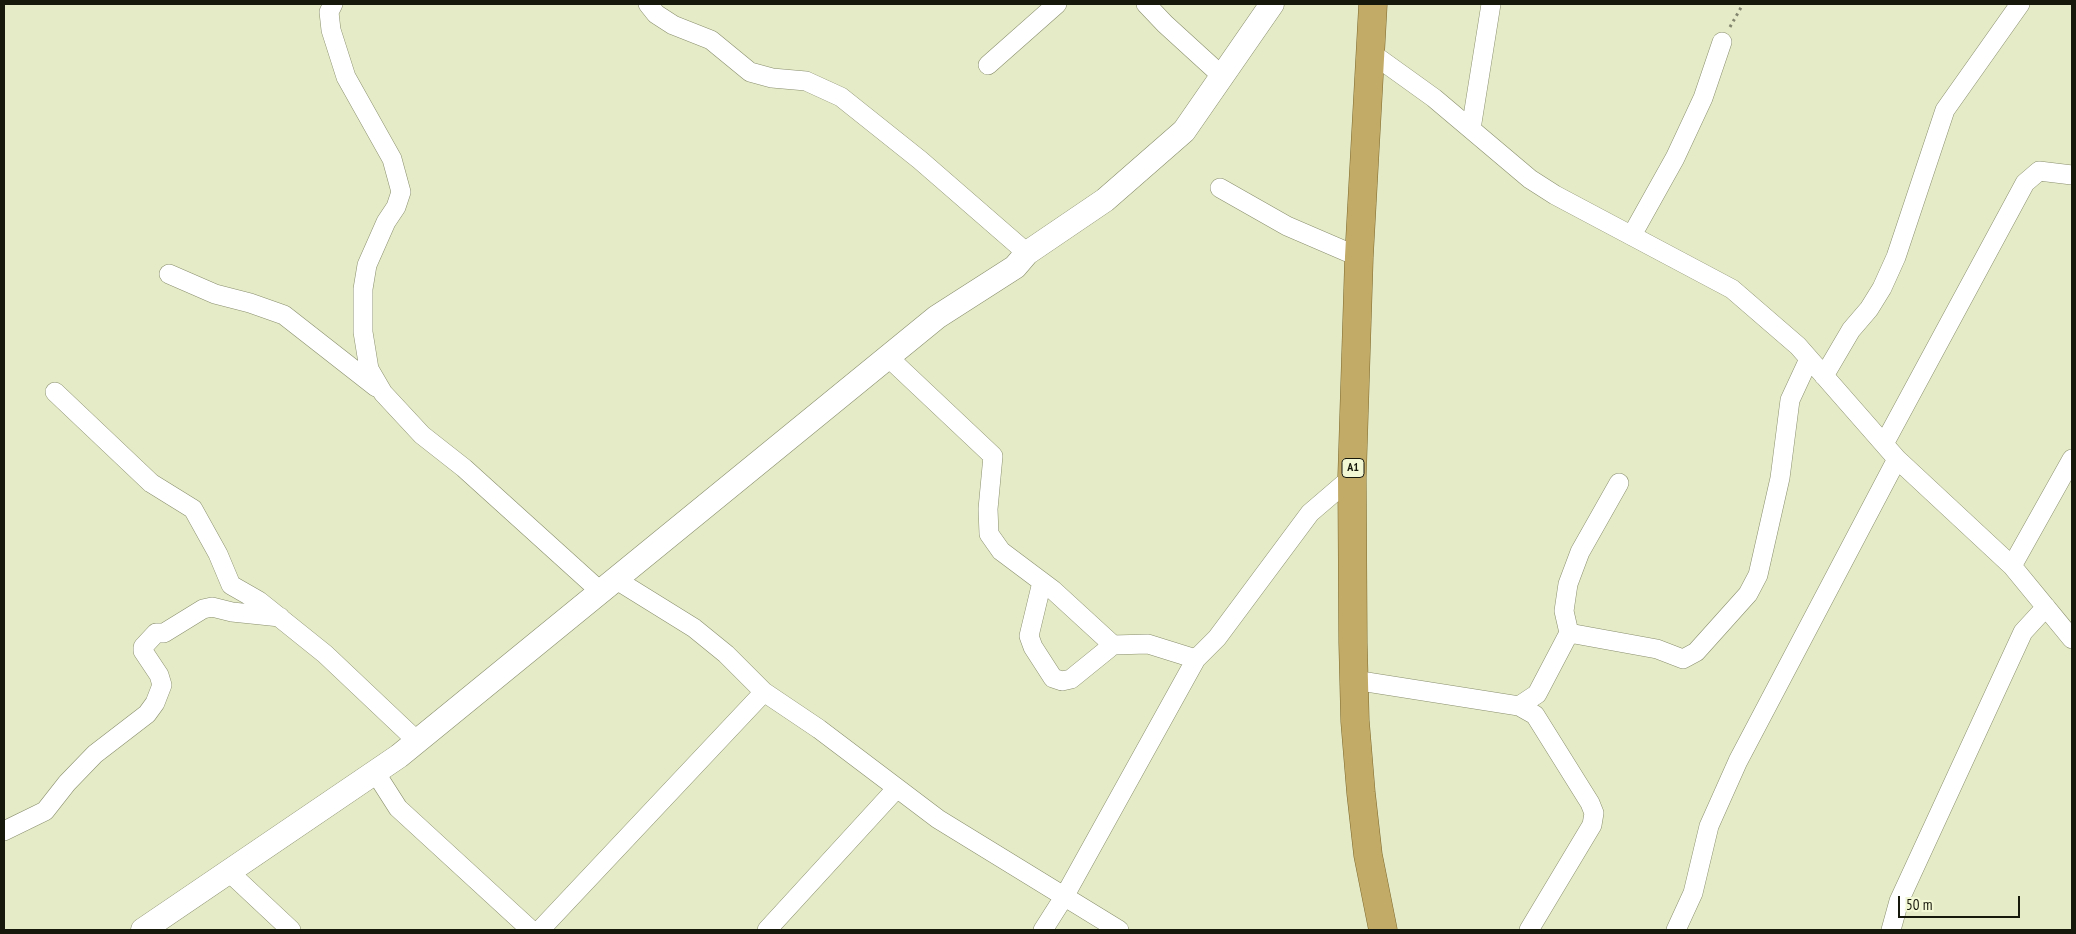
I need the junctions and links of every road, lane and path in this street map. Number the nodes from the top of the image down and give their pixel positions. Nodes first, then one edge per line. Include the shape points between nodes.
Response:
1 (332, 4) edge
2 (648, 4) edge
3 (1057, 4) edge
4 (1146, 4) edge
5 (1272, 4) edge
6 (1373, 4) edge
7 (1491, 4) edge
8 (1743, 4) edge
9 (2020, 4) edge
10 (1722, 42) joint
11 (1370, 52) junction
12 (988, 65) dead end
13 (1222, 76) junction
14 (1471, 129) junction
15 (2072, 174) edge
16 (1220, 188) dead end
17 (1632, 235) junction
18 (1026, 253) junction
19 (1359, 257) junction
20 (168, 274) dead end
21 (888, 357) junction
22 (1809, 360) junction
23 (1824, 376) junction
24 (55, 392) dead end
25 (383, 393) junction
26 (1884, 444) junction
27 (1897, 459) junction
28 (2072, 459) edge
29 (1352, 477) junction
30 (1620, 483) dead end
31 (2012, 566) junction
32 (1042, 582) junction
33 (607, 585) junction
34 (2046, 607) junction
35 (280, 617) junction
36 (1569, 633) junction
37 (2072, 639) edge
38 (1113, 645) junction
39 (1196, 659) junction
40 (1354, 680) junction
41 (764, 692) junction
42 (1537, 694) junction
43 (1518, 706) junction
44 (1535, 715) junction
45 (417, 741) junction
46 (375, 772) junction
47 (897, 788) junction
48 (4, 831) edge
49 (228, 871) junction
50 (1064, 897) junction
51 (143, 930) edge
52 (291, 930) edge
53 (531, 930) edge
54 (540, 930) edge
55 (767, 930) edge
56 (1043, 930) edge
57 (1119, 930) edge
58 (1383, 930) edge
59 (1528, 930) edge
60 (1676, 930) edge
61 (1891, 930) edge

1 - 25 street via 329,12 331,30 343,69 392,159 401,192 366,264 363,289 363,332 369,369
2 - 18 street via 656,14 673,25 711,40 750,72 806,81 841,97 920,160
3 - 12 street
4 - 13 street
5 - 13 street
6 - 11 highway, A1
7 - 14 street
8 - 10 path
9 - 23 street via 1945,110 1896,257 1882,288 1851,330
10 - 17 street via 1703,98 1676,158
11 - 14 street
11 - 19 highway, A1
13 - 18 street via 1184,131 1105,200
14 - 17 street via 1546,190
15 - 26 street via 2039,172 2025,183
16 - 19 street via 1287,226
17 - 22 street via 1732,289 1798,346
18 - 21 street via 1015,267 937,318
19 - 29 highway, A1
20 - 25 street via 215,294 284,315
21 - 32 street via 993,456 989,534 1000,551
21 - 33 street
22 - 23 street
22 - 36 street via 1790,400 1780,478 1758,574 1748,594 1696,652 1683,659 1657,649
23 - 26 street
24 - 35 street via 151,483 193,509 231,585
25 - 33 street via 422,435
26 - 27 street
27 - 31 street
27 - 60 street via 1738,761 1709,826 1693,893
28 - 31 street
29 - 39 street via 1310,513 1217,638
29 - 40 highway, A1
30 - 36 street via 1580,552 1568,584 1564,612
31 - 34 street
32 - 38 street
32 - 38 street via 1029,636 1053,678 1062,682 1071,679
33 - 41 street via 694,628
33 - 45 street
34 - 37 street
34 - 61 street via 2023,632 1899,901
35 - 45 street via 325,654
35 - 48 street via 212,607 184,619 164,633 156,633 143,651 162,685 147,714 95,754 45,812
36 - 42 street
38 - 39 street via 1148,644
39 - 50 street
40 - 43 street
40 - 58 highway, A1 via 1368,855
41 - 47 street
41 - 54 street
42 - 43 street
42 - 44 street
43 - 44 street
44 - 59 street via 1594,813 1592,825
45 - 46 street
46 - 49 street
46 - 53 street via 398,808
47 - 50 street via 938,819
47 - 55 street
49 - 51 street
49 - 52 street
50 - 56 street
50 - 57 street

